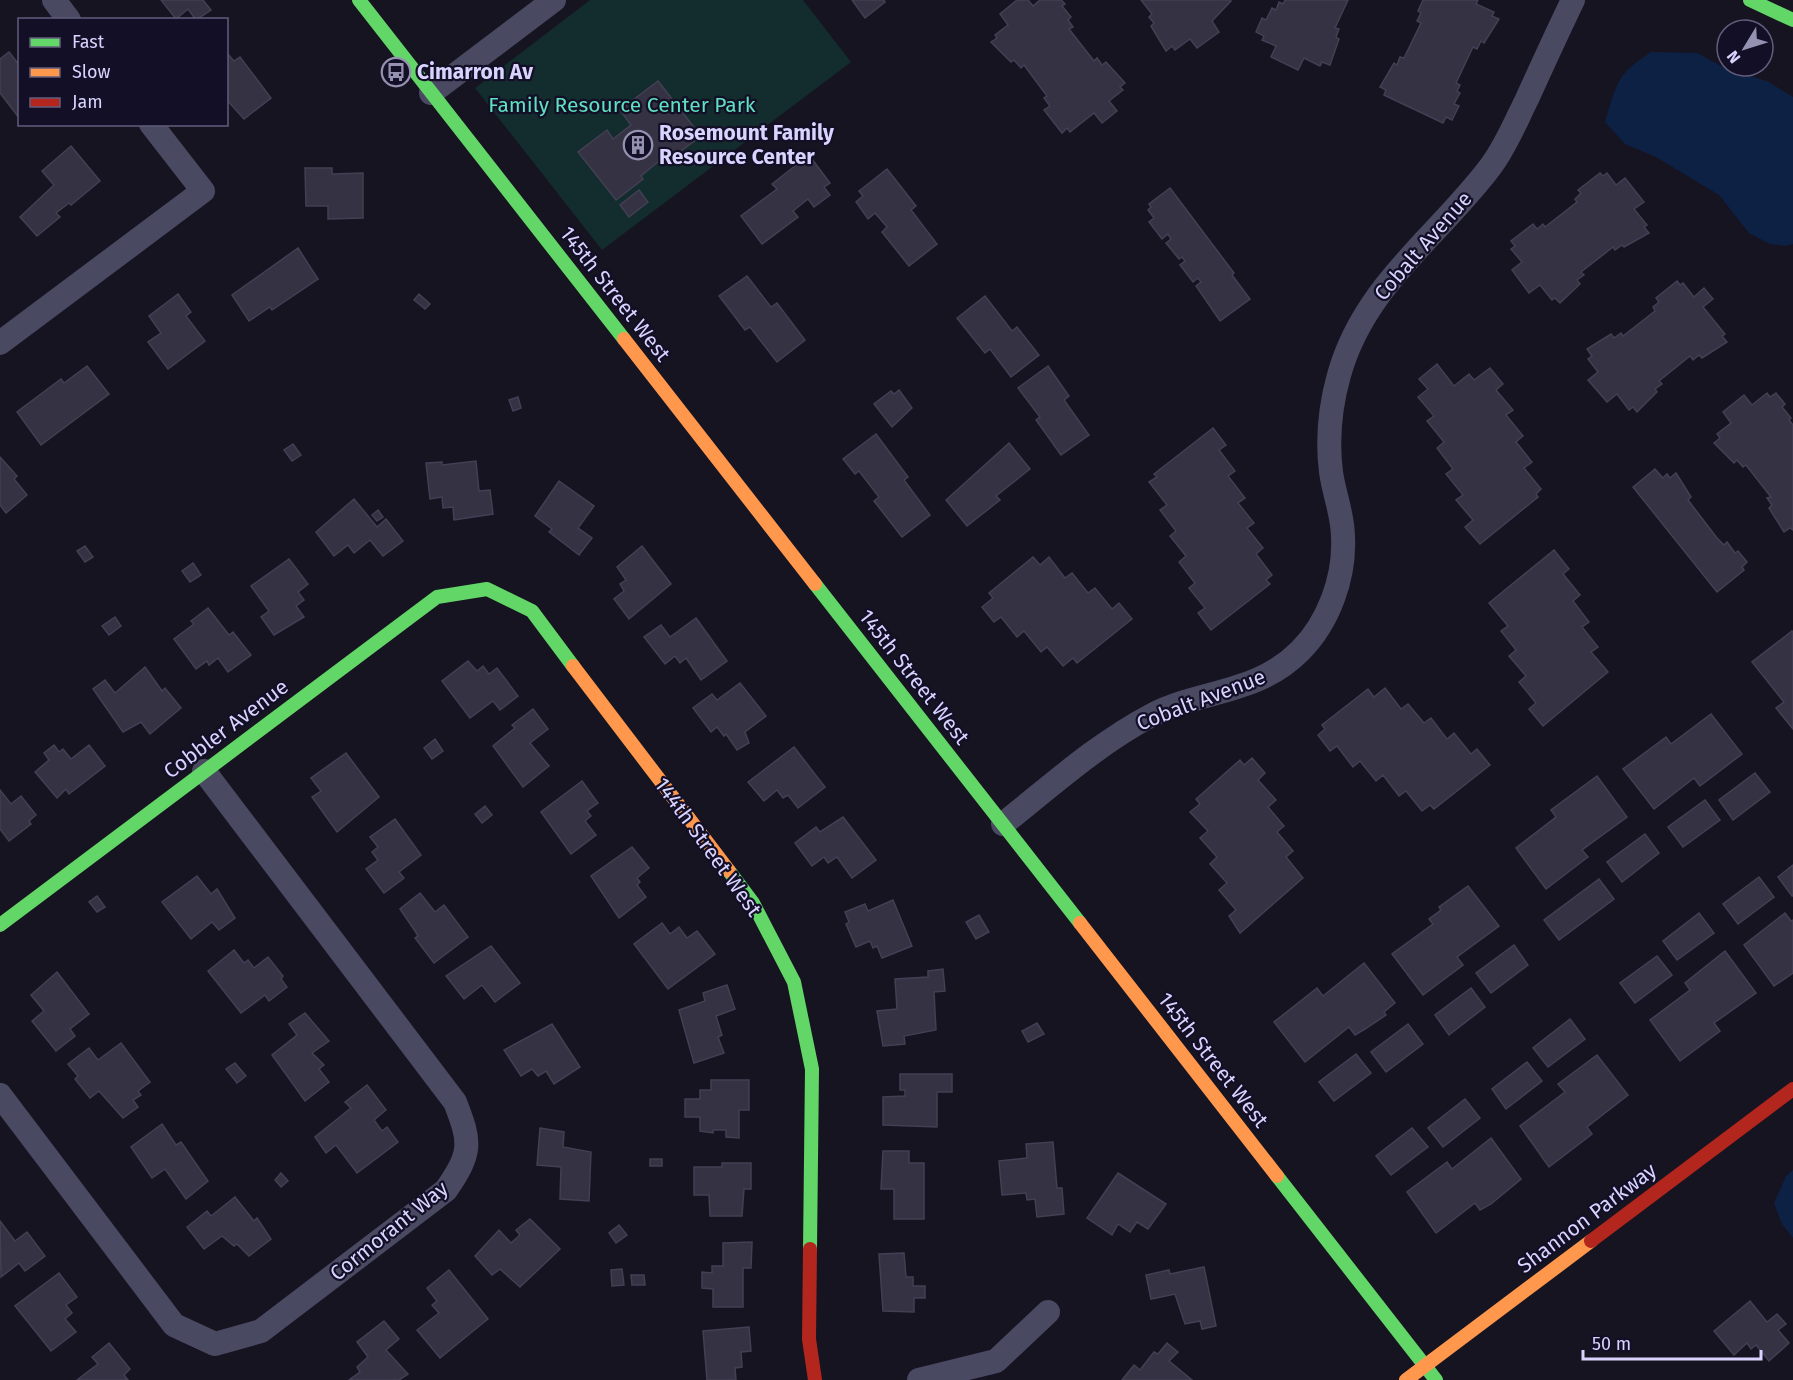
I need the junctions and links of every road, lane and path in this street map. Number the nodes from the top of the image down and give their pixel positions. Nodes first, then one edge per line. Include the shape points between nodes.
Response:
1 (54, 0) edge
2 (358, 0) edge
3 (554, 0) edge
4 (1573, 0) edge
5 (1750, 0) edge
6 (68, 18) edge
7 (1793, 20) edge
8 (431, 93) junction
9 (153, 126) edge
10 (0, 344) edge
11 (487, 589) joint
12 (204, 771) junction
13 (1003, 824) junction
14 (0, 925) edge
15 (1793, 1089) edge
16 (0, 1095) edge
17 (1048, 1312) dead end
18 (1425, 1366) junction
19 (815, 1380) edge
20 (919, 1380) edge
21 (1406, 1380) edge
22 (1436, 1380) edge

1 - 6 street
2 - 8 street, 145th Street West
3 - 8 street
4 - 13 street, Cobalt Avenue via 1493,164 1378,293 1347,349 1329,442 1343,536 1341,568 1319,627 1301,650 1276,671 1249,685 1155,714 1125,730
5 - 7 street
8 - 13 street, 145th Street West
9 - 10 street via 203,190
11 - 12 street, Cobbler Avenue via 437,597
11 - 19 street, 144th Street West via 532,611 753,903 794,982 812,1069 809,1339
12 - 14 street, Cobbler Avenue
12 - 16 street, Cormorant Way via 455,1102 468,1136 463,1165 446,1190 261,1330 215,1344 174,1325
13 - 18 street, 145th Street West
15 - 18 street, Shannon Parkway
17 - 20 street via 996,1361
18 - 21 street, Shannon Parkway
18 - 22 street, 145th Street West

